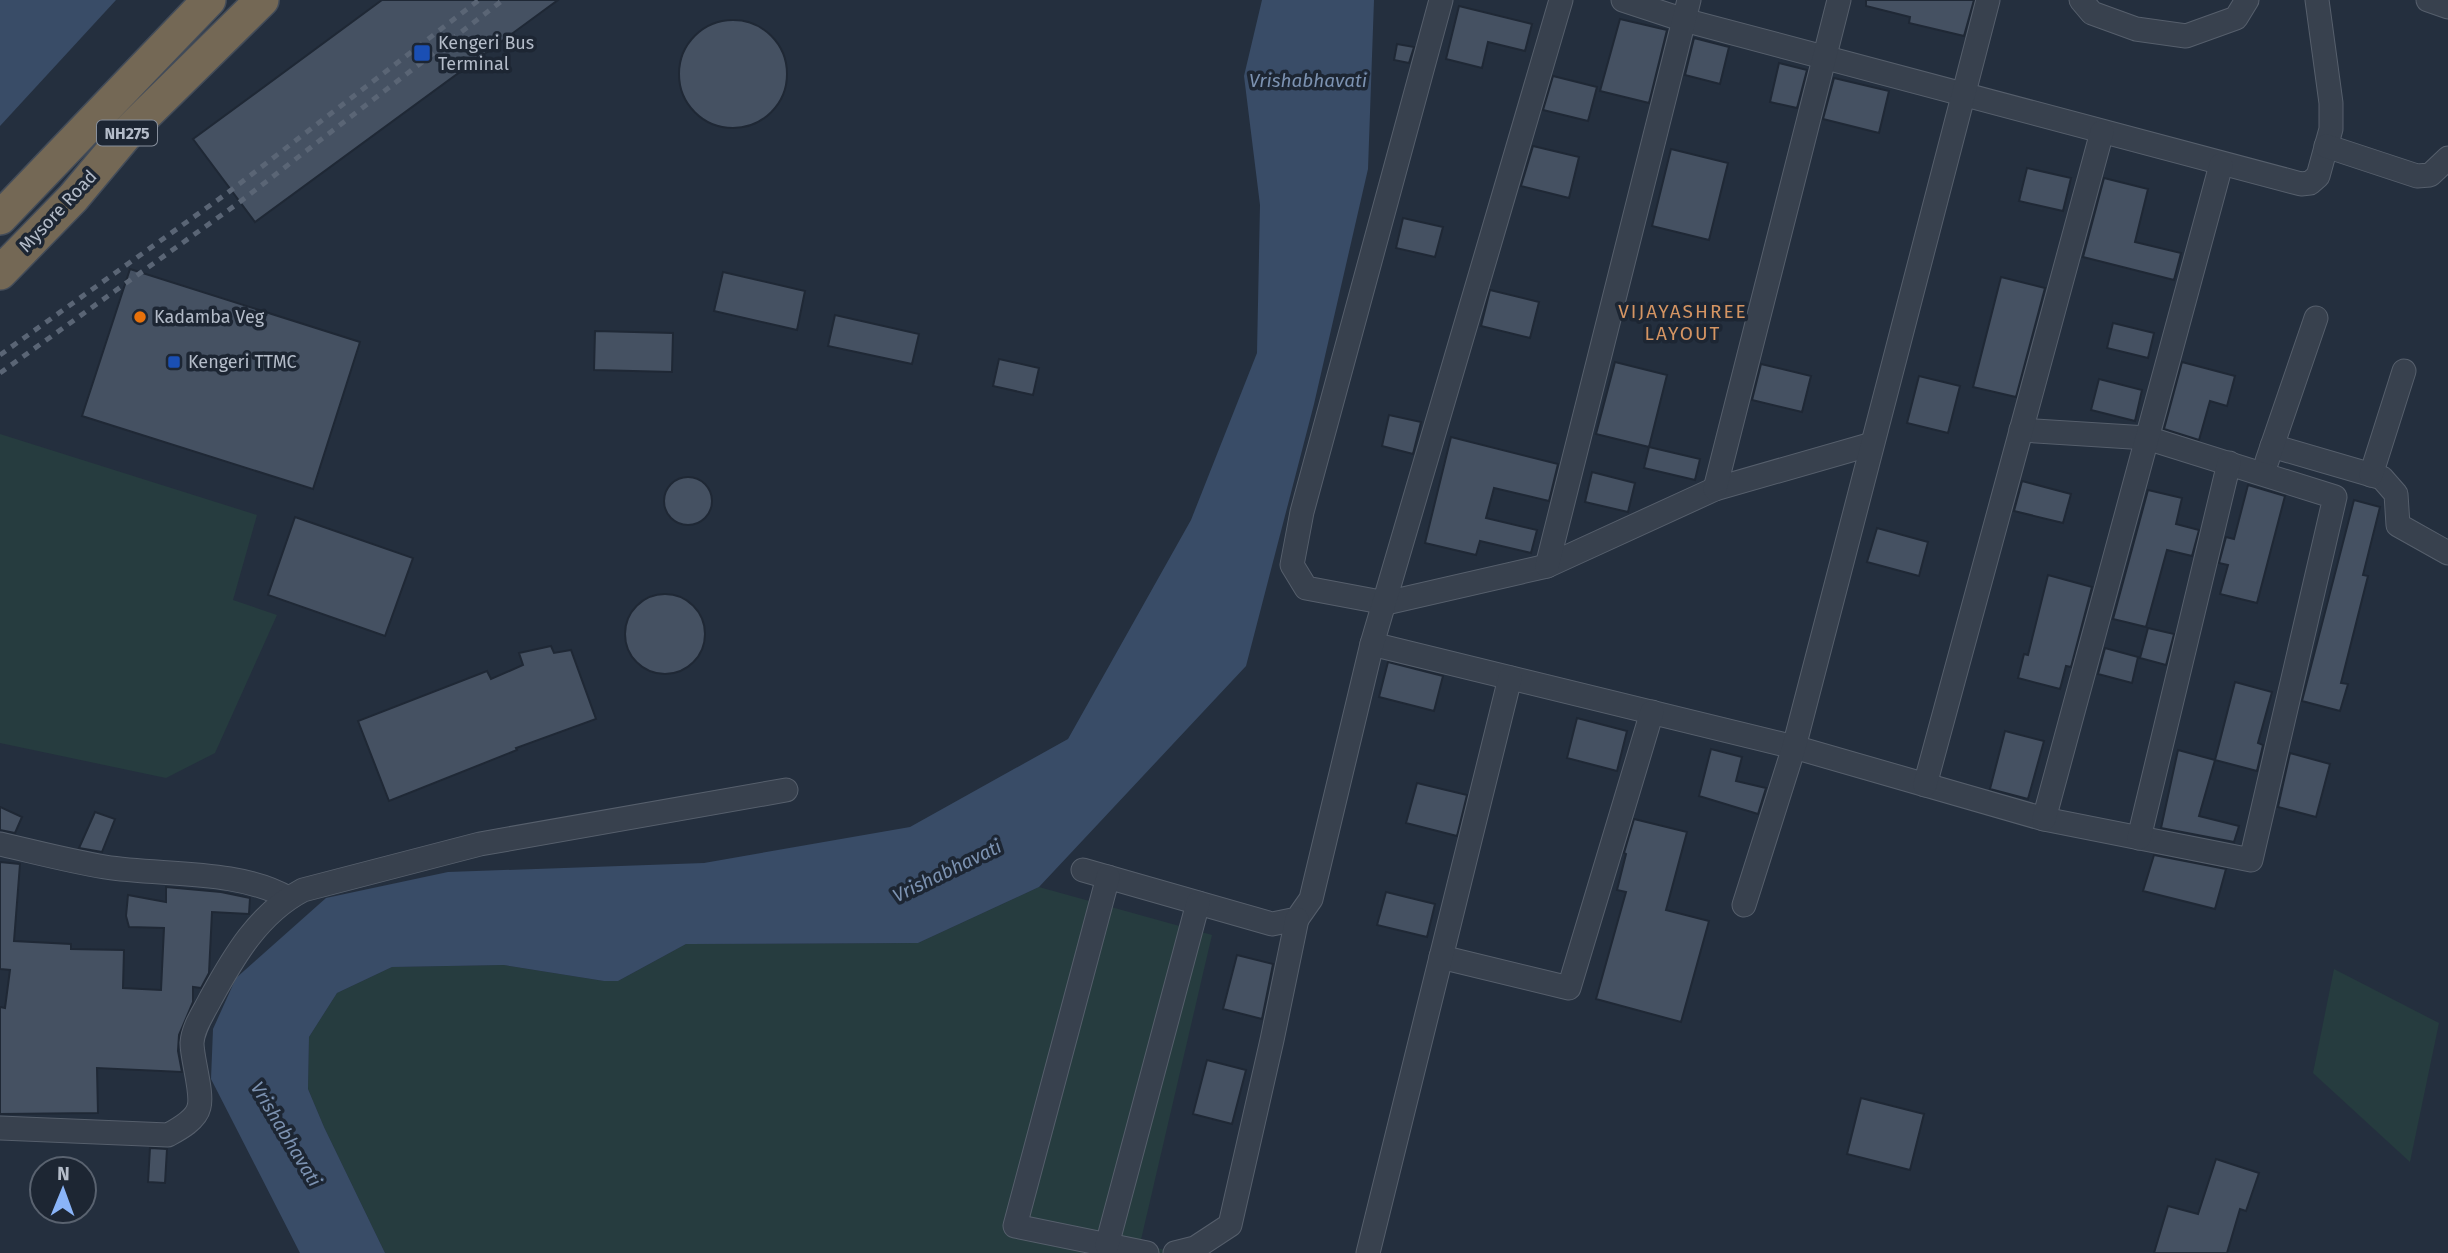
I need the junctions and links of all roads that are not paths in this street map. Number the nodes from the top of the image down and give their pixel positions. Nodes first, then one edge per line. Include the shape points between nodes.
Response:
1 (209, 0) edge
2 (262, 0) edge
3 (1441, 0) edge
4 (1561, 0) edge
5 (1623, 0) edge
6 (1839, 0) edge
7 (1988, 0) edge
8 (2081, 0) edge
9 (2247, 0) edge
10 (2316, 0) edge
11 (2428, 0) edge
12 (2448, 7) edge
13 (1686, 10) edge
14 (1824, 57) junction
15 (1964, 94) junction
16 (2102, 132) junction
17 (2326, 146) junction
18 (2448, 158) edge
19 (2221, 165) junction
20 (0, 218) edge
21 (0, 273) edge
22 (2316, 318) dead end
23 (2404, 371) dead end
24 (2021, 430) junction
25 (2147, 438) junction
26 (1872, 444) junction
27 (2272, 446) junction
28 (2229, 463) junction
29 (2263, 474) junction
30 (2371, 475) junction
31 (1715, 489) junction
32 (2448, 553) edge
33 (1547, 566) junction
34 (1386, 603) junction
35 (1373, 644) junction
36 (1510, 678) junction
37 (1652, 712) junction
38 (1794, 747) junction
39 (1925, 785) junction
40 (786, 790) dead end
41 (2044, 819) junction
42 (2139, 838) junction
43 (0, 844) edge
44 (1083, 870) dead end
45 (1108, 877) junction
46 (288, 898) junction
47 (1198, 903) junction
48 (1744, 905) dead end
49 (1297, 919) junction
50 (1441, 957) junction
51 (0, 1128) edge
52 (1107, 1245) junction
53 (1185, 1251) edge
54 (1147, 1253) edge
55 (1222, 1253) edge
56 (1368, 1253) edge

1 - 20 highway, NH275
2 - 21 highway, Mysore Road / NH275 via 129,131 73,198
3 - 34 street via 1305,498 1292,565 1306,588
4 - 34 street
5 - 13 street
6 - 14 street
7 - 15 street
8 - 9 street via 2092,13 2136,29 2186,36 2236,18
10 - 17 street via 2331,103
11 - 12 street
13 - 14 street
13 - 33 street
14 - 15 street
14 - 31 street
15 - 16 street
15 - 26 street
16 - 19 street
16 - 24 street
17 - 18 street via 2417,176 2430,175
17 - 19 street via 2318,176 2310,183
19 - 25 street
22 - 27 street
23 - 30 street
24 - 25 street
24 - 39 street
25 - 28 street
25 - 41 street
26 - 31 street
26 - 38 street
27 - 29 street
27 - 30 street
28 - 29 street
28 - 42 street
29 - 42 street via 2335,497 2251,860
30 - 32 street via 2394,490 2398,524
31 - 33 street
33 - 34 street
34 - 35 street
35 - 36 street
35 - 49 street via 1311,898
36 - 37 street
36 - 50 street
37 - 38 street
37 - 50 street via 1569,988
38 - 39 street
38 - 48 street
39 - 41 street
40 - 46 street via 480,844 303,890
41 - 42 street
43 - 46 street via 107,867 252,883
44 - 45 street
45 - 47 street
45 - 52 street via 1015,1226
46 - 51 street via 235,953 197,1024 192,1042 200,1106 181,1128 168,1135
47 - 49 street via 1272,924
47 - 52 street
49 - 53 street via 1230,1225
50 - 56 street
52 - 54 street
53 - 55 street

